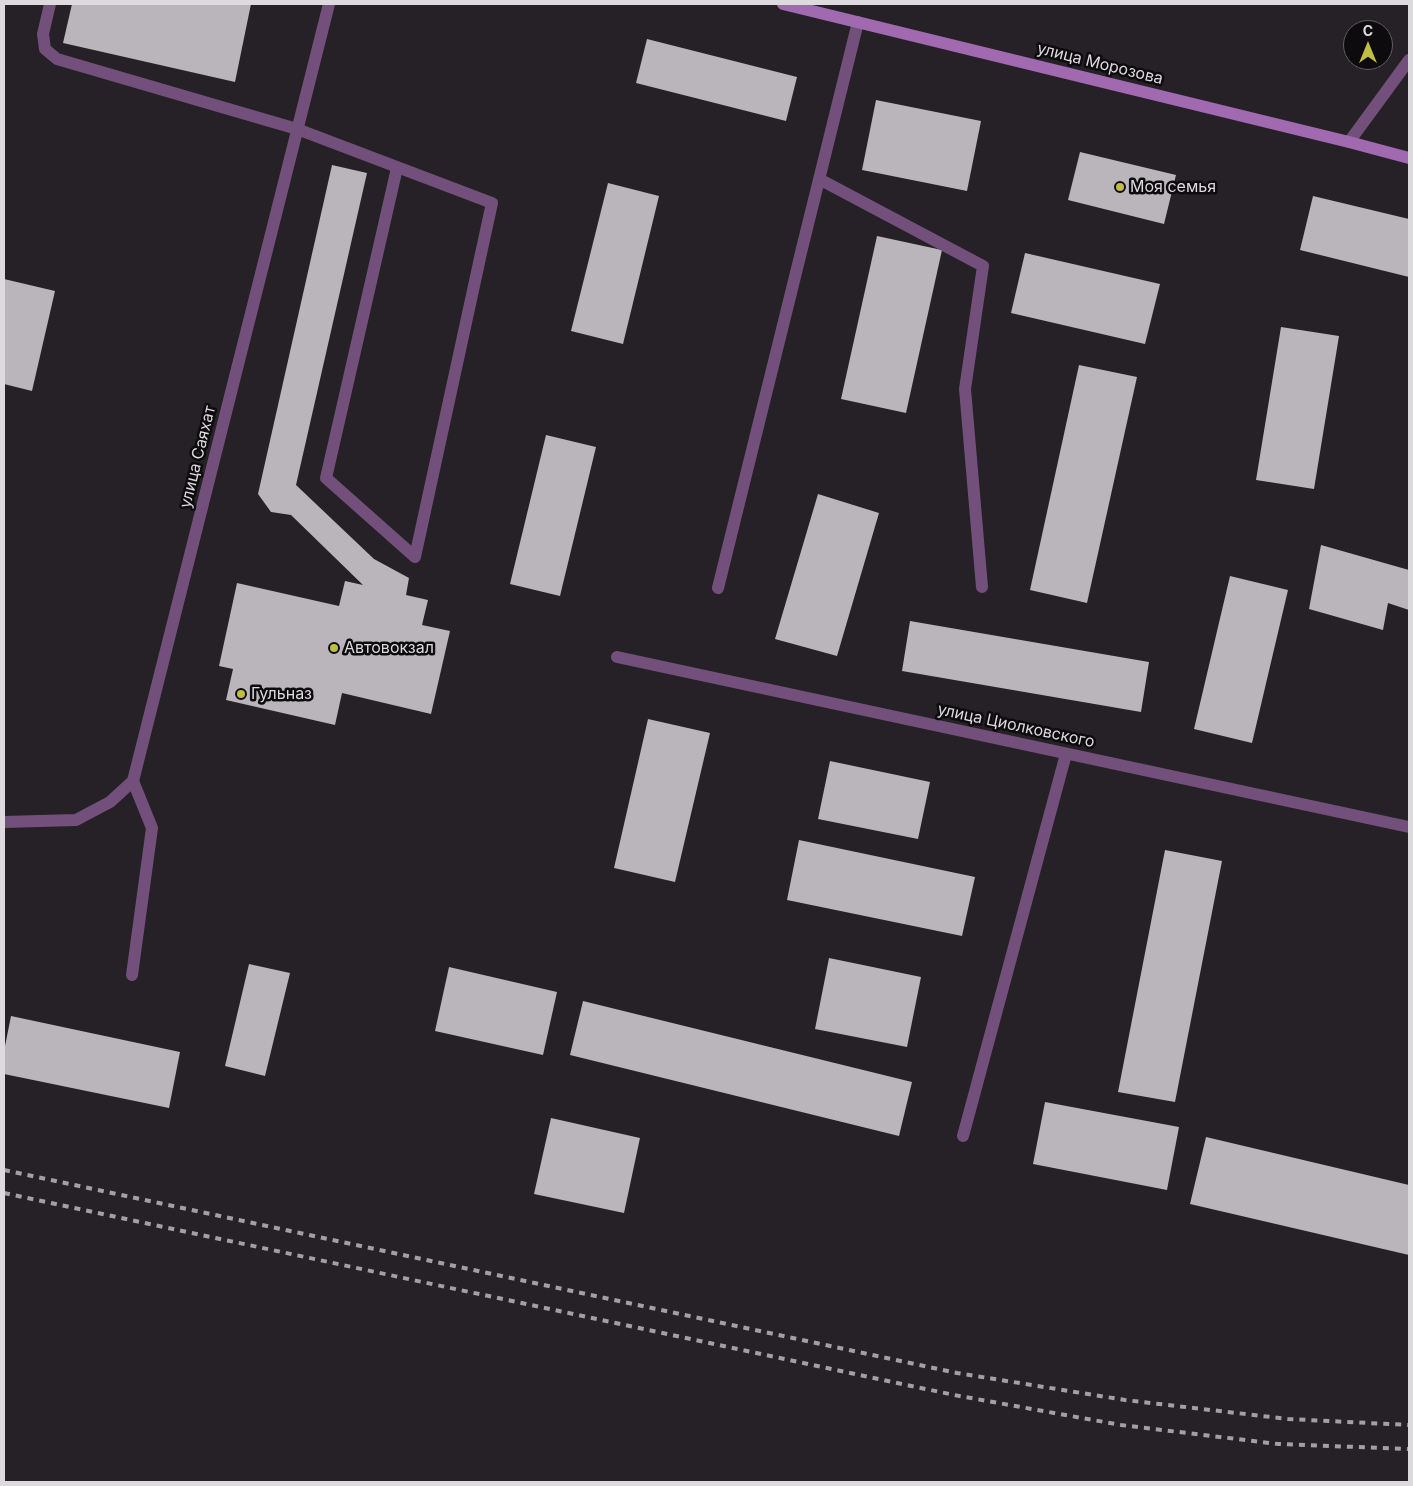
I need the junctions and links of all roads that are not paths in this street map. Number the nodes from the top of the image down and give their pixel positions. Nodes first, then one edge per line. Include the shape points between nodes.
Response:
1 (50, 4) edge
2 (329, 4) edge
3 (784, 4) edge
4 (858, 22) junction
5 (1409, 60) edge
6 (297, 128) junction
7 (1349, 142) junction
8 (1409, 158) edge
9 (397, 168) junction
10 (819, 179) junction
11 (982, 587) dead end
12 (718, 588) dead end
13 (617, 658) dead end
14 (1066, 754) junction
15 (133, 781) junction
16 (4, 822) edge
17 (1409, 827) edge
18 (132, 975) dead end
19 (963, 1136) dead end

1 - 6 street via 43,34 45,49 57,59
2 - 6 street, улица Саяхат
3 - 4 main road, улица Морозова
4 - 7 main road, улица Морозова
4 - 10 street
5 - 7 street
6 - 9 street
6 - 15 street, улица Саяхат
7 - 8 main road, улица Морозова
9 - 9 street via 326,478 415,557 492,203
10 - 11 street via 983,266 965,389
10 - 12 street
13 - 14 street, улица Циолковского
14 - 17 street, улица Циолковского
14 - 19 street
15 - 16 street via 110,802 76,820
15 - 18 street via 152,828

